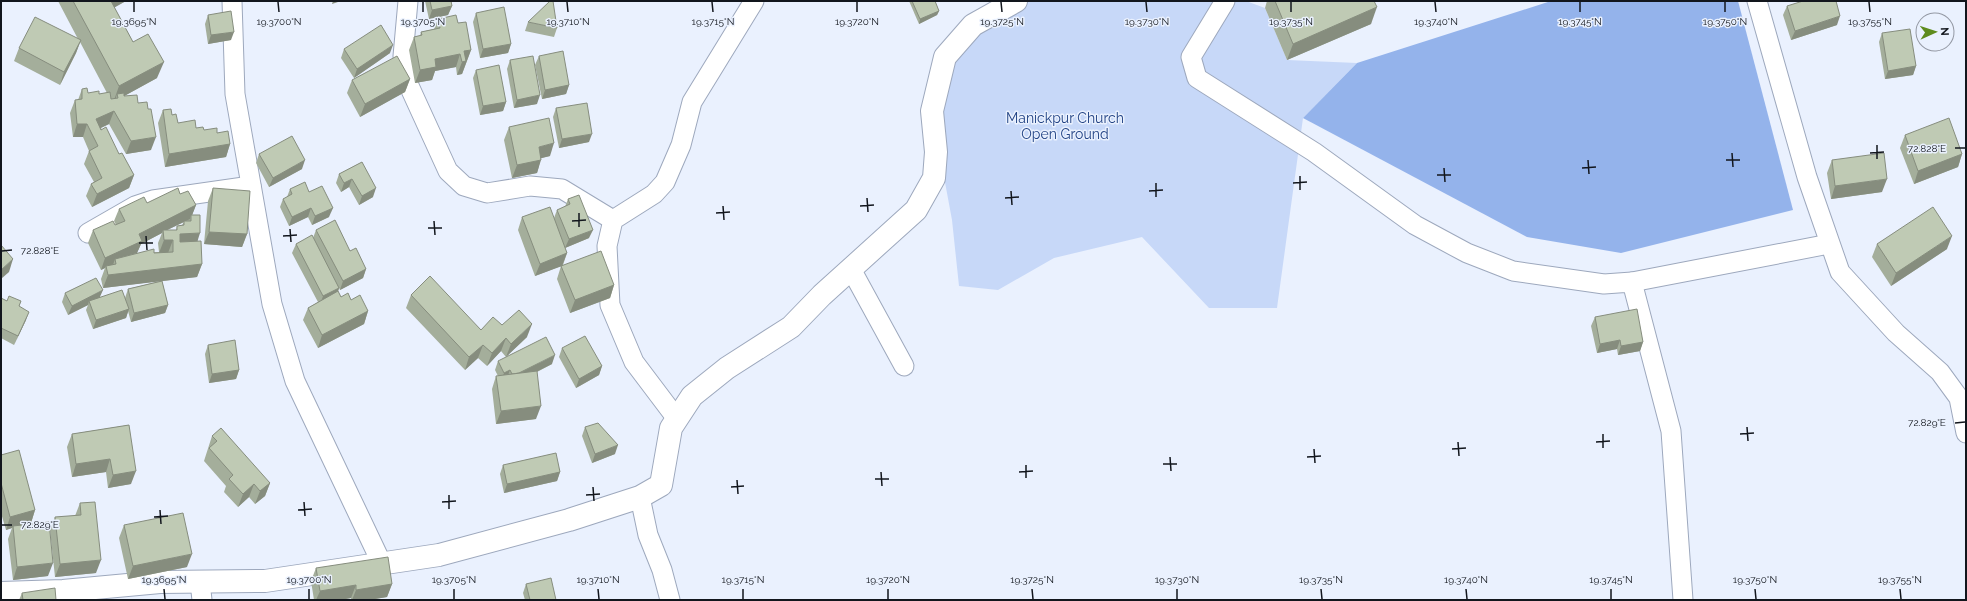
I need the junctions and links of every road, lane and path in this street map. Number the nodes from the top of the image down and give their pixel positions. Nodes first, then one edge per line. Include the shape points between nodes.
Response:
1 (232, 1) edge
2 (408, 1) edge
3 (754, 1) edge
4 (1016, 1) edge
5 (1225, 1) edge
6 (1757, 1) edge
7 (251, 186) junction
8 (613, 220) junction
9 (88, 233) dead end
10 (1829, 244) junction
11 (851, 269) junction
12 (1632, 282) junction
13 (904, 366) dead end
14 (1964, 415) edge
15 (677, 419) junction
16 (1966, 433) edge
17 (640, 497) junction
18 (382, 564) junction
19 (201, 591) edge
20 (1, 593) edge
21 (670, 600) edge
22 (1683, 600) edge

1 - 7 street via 235,94
2 - 8 street via 403,56 404,77 448,171 464,186 487,192 530,186 562,189
3 - 8 street via 692,102 680,145 665,182 654,194
4 - 11 street via 973,25 945,56 932,111 936,152 934,178 916,210
5 - 12 street via 1191,57 1198,78 1314,152 1416,225 1467,253 1513,271 1604,284
6 - 10 street via 1807,177
7 - 9 street via 153,200 135,206
7 - 18 street via 272,304 295,381
8 - 15 street via 607,246 610,305 634,362
10 - 12 street
10 - 14 street via 1840,272 1886,322 1940,372 1959,398
11 - 13 street
11 - 15 street via 791,327 727,368 692,396
12 - 22 street via 1671,431
14 - 16 street
15 - 17 street via 671,428 661,485
17 - 18 street via 569,520 438,555
17 - 21 street via 648,535 662,570
18 - 19 street
19 - 20 street via 160,582 63,591

